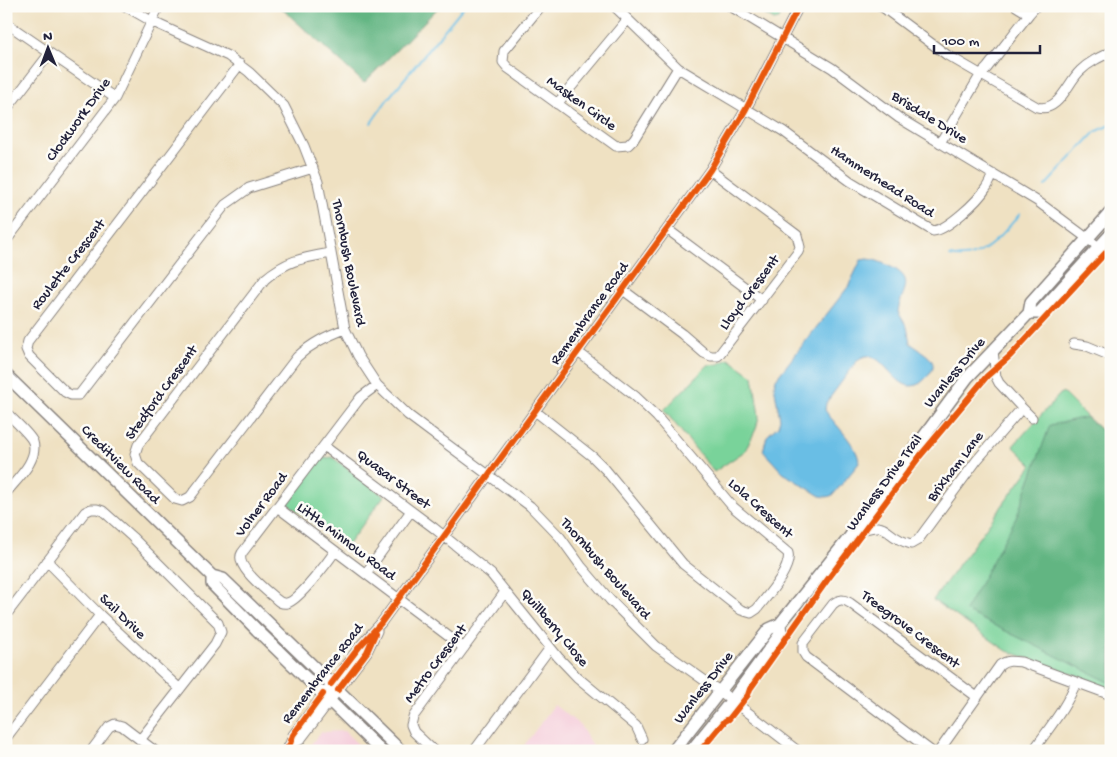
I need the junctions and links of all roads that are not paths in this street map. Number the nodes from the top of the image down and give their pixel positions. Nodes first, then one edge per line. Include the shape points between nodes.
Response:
1 (125, 6) edge
2 (160, 6) edge
3 (541, 6) edge
4 (614, 6) edge
5 (730, 6) edge
6 (799, 6) edge
7 (881, 6) edge
8 (1016, 6) edge
9 (1036, 6) edge
10 (1029, 14) junction
11 (627, 20) junction
12 (153, 22) junction
13 (6, 23) edge
14 (782, 38) junction
15 (1111, 52) edge
16 (49, 54) junction
17 (240, 64) junction
18 (678, 68) junction
19 (981, 74) junction
20 (115, 98) junction
21 (557, 104) junction
22 (746, 109) junction
23 (6, 110) edge
24 (940, 143) junction
25 (313, 168) junction
26 (710, 170) junction
27 (993, 174) junction
28 (1111, 212) edge
29 (667, 229) junction
30 (1111, 234) edge
31 (1088, 239) junction
32 (6, 241) edge
33 (1099, 247) junction
34 (331, 253) junction
35 (1111, 256) edge
36 (623, 290) junction
37 (762, 300) junction
38 (1030, 312) junction
39 (345, 329) junction
40 (1074, 344) dead end
41 (993, 351) junction
42 (578, 352) junction
43 (1111, 356) edge
44 (6, 375) edge
45 (377, 385) junction
46 (1022, 408) junction
47 (535, 411) junction
48 (6, 412) edge
49 (1032, 418) dead end
50 (324, 446) junction
51 (488, 475) junction
52 (6, 493) edge
53 (277, 507) junction
54 (411, 511) junction
55 (851, 534) junction
56 (444, 536) junction
57 (335, 551) junction
58 (47, 562) junction
59 (366, 573) junction
60 (212, 576) junction
61 (506, 592) junction
62 (398, 598) junction
63 (6, 615) edge
64 (100, 615) junction
65 (780, 624) junction
66 (464, 648) junction
67 (550, 648) junction
68 (1076, 682) junction
69 (335, 687) junction
70 (180, 689) junction
71 (721, 692) junction
72 (1111, 695) edge
73 (977, 697) junction
74 (327, 698) junction
75 (732, 700) junction
76 (6, 738) edge
77 (642, 739) dead end
78 (140, 740) junction
79 (288, 747) edge
80 (91, 751) edge
81 (154, 751) edge
82 (381, 751) edge
83 (388, 751) edge
84 (394, 751) edge
85 (401, 751) edge
86 (434, 751) edge
87 (474, 751) edge
88 (674, 751) edge
89 (691, 751) edge
90 (798, 751) edge
91 (930, 751) edge
92 (939, 751) edge
93 (1033, 751) edge

1 - 12 street, Thornbush Boulevard
2 - 12 street, Clockwork Drive
3 - 21 street, Masken Circle via 504,51 502,58 508,68
4 - 11 street
5 - 14 street, Brisdale Drive
6 - 14 street, Remembrance Road
7 - 19 street via 936,47
8 - 10 street
9 - 10 street
10 - 19 street
11 - 18 street
11 - 21 street
12 - 17 street, Thornbush Boulevard
12 - 20 street, Clockwork Drive
13 - 16 street
14 - 22 street, Remembrance Road
14 - 24 street, Brisdale Drive via 832,68 899,118
15 - 19 street via 1079,72 1056,103 1048,108 1038,107
16 - 20 street
16 - 23 street
17 - 25 street, Thornbush Boulevard via 284,106
17 - 25 street, Roulette Crescent via 28,341 26,349 29,356 65,392 79,395 225,205 249,188
18 - 21 street, Masken Circle via 634,139 624,146 612,144
18 - 22 street
19 - 24 street
20 - 32 street, Clockwork Drive
22 - 26 street, Remembrance Road
22 - 27 street, Hammerhead Road via 862,189 933,231 944,228 977,199
24 - 27 street, Brisdale Drive
25 - 34 street, Thornbush Boulevard
26 - 29 street, Remembrance Road
26 - 37 street, Lloyd Crescent via 797,235 800,241 798,252
27 - 31 street, Brisdale Drive via 1037,201
28 - 31 main road, Wanless Drive
29 - 36 street, Remembrance Road
29 - 37 street
30 - 33 main road, Wanless Drive
31 - 33 street, Brisdale Drive
31 - 38 main road, Wanless Drive via 1031,302
33 - 35 street, Brisdale Drive
33 - 38 main road, Wanless Drive via 1039,313
34 - 39 street, Thornbush Boulevard
34 - 39 street, Stedford Crescent via 286,263 265,279 138,445 135,454 138,463 175,499 182,501 190,497 297,357 316,342
36 - 37 street, Lloyd Crescent via 711,356 718,356 723,351
36 - 42 street, Remembrance Road
38 - 41 main road, Wanless Drive
39 - 45 street, Thornbush Boulevard
40 - 43 street
41 - 46 street via 999,383
41 - 55 main road, Wanless Drive via 967,378
42 - 47 street, Remembrance Road
42 - 47 street, Lola Crescent via 658,417 732,506 788,553 787,567 758,609 751,612 741,610 683,564 605,469
44 - 60 main road, Creditview Road
45 - 50 street, Volner Road via 361,398
45 - 51 street, Thornbush Boulevard via 408,415
46 - 49 street
46 - 55 street, Brixham Lane via 977,460 918,540 912,544 905,542 876,526
47 - 51 street, Remembrance Road
48 - 52 street via 32,441 34,451 32,460
50 - 53 street, Volner Road
50 - 54 street, Quasar Street
51 - 56 street, Remembrance Road
51 - 71 street, Thornbush Boulevard via 530,506 610,600 650,640
53 - 57 street, Little Minnow Road
53 - 57 street, Volner Road via 240,556 243,568 281,603 292,600 321,571
54 - 56 street, Quasar Street
54 - 59 street
55 - 65 main road, Wanless Drive
56 - 61 street, Quillberry Close via 491,574
56 - 62 street, Remembrance Road
57 - 59 street, Little Minnow Road
58 - 63 street
58 - 64 street, Sail Drive
58 - 70 street via 84,512 91,509 103,511 132,537 220,627 219,638
59 - 62 street, Little Minnow Road
60 - 69 main road, Creditview Road via 223,579
60 - 74 main road, Creditview Road via 212,584
61 - 66 street, Metro Crescent
61 - 67 street, Quillberry Close
62 - 66 street, Little Minnow Road
62 - 69 street, Remembrance Road via 367,652
64 - 70 street, Sail Drive
64 - 76 street
65 - 71 main road, Wanless Drive via 768,629
65 - 75 main road, Wanless Drive via 781,633
66 - 86 street, Metro Crescent via 413,717 411,725 414,732
67 - 77 street, Quillberry Close via 577,677 636,726
67 - 87 street
68 - 72 street
68 - 73 street via 1011,660 1000,665
68 - 93 street via 1058,716
69 - 74 street, Remembrance Road
69 - 85 main road, Creditview Road
70 - 78 street
71 - 75 street, Thornbush Boulevard
71 - 88 main road, Wanless Drive
73 - 91 street, Treegrove Crescent via 850,603 838,600 833,604 803,643 806,657
73 - 92 street
74 - 79 street, Remembrance Road via 293,734
74 - 82 main road, Creditview Road
75 - 89 main road, Wanless Drive
75 - 90 street, Thornbush Boulevard
78 - 80 street via 115,724
78 - 81 street
83 - 84 main road

